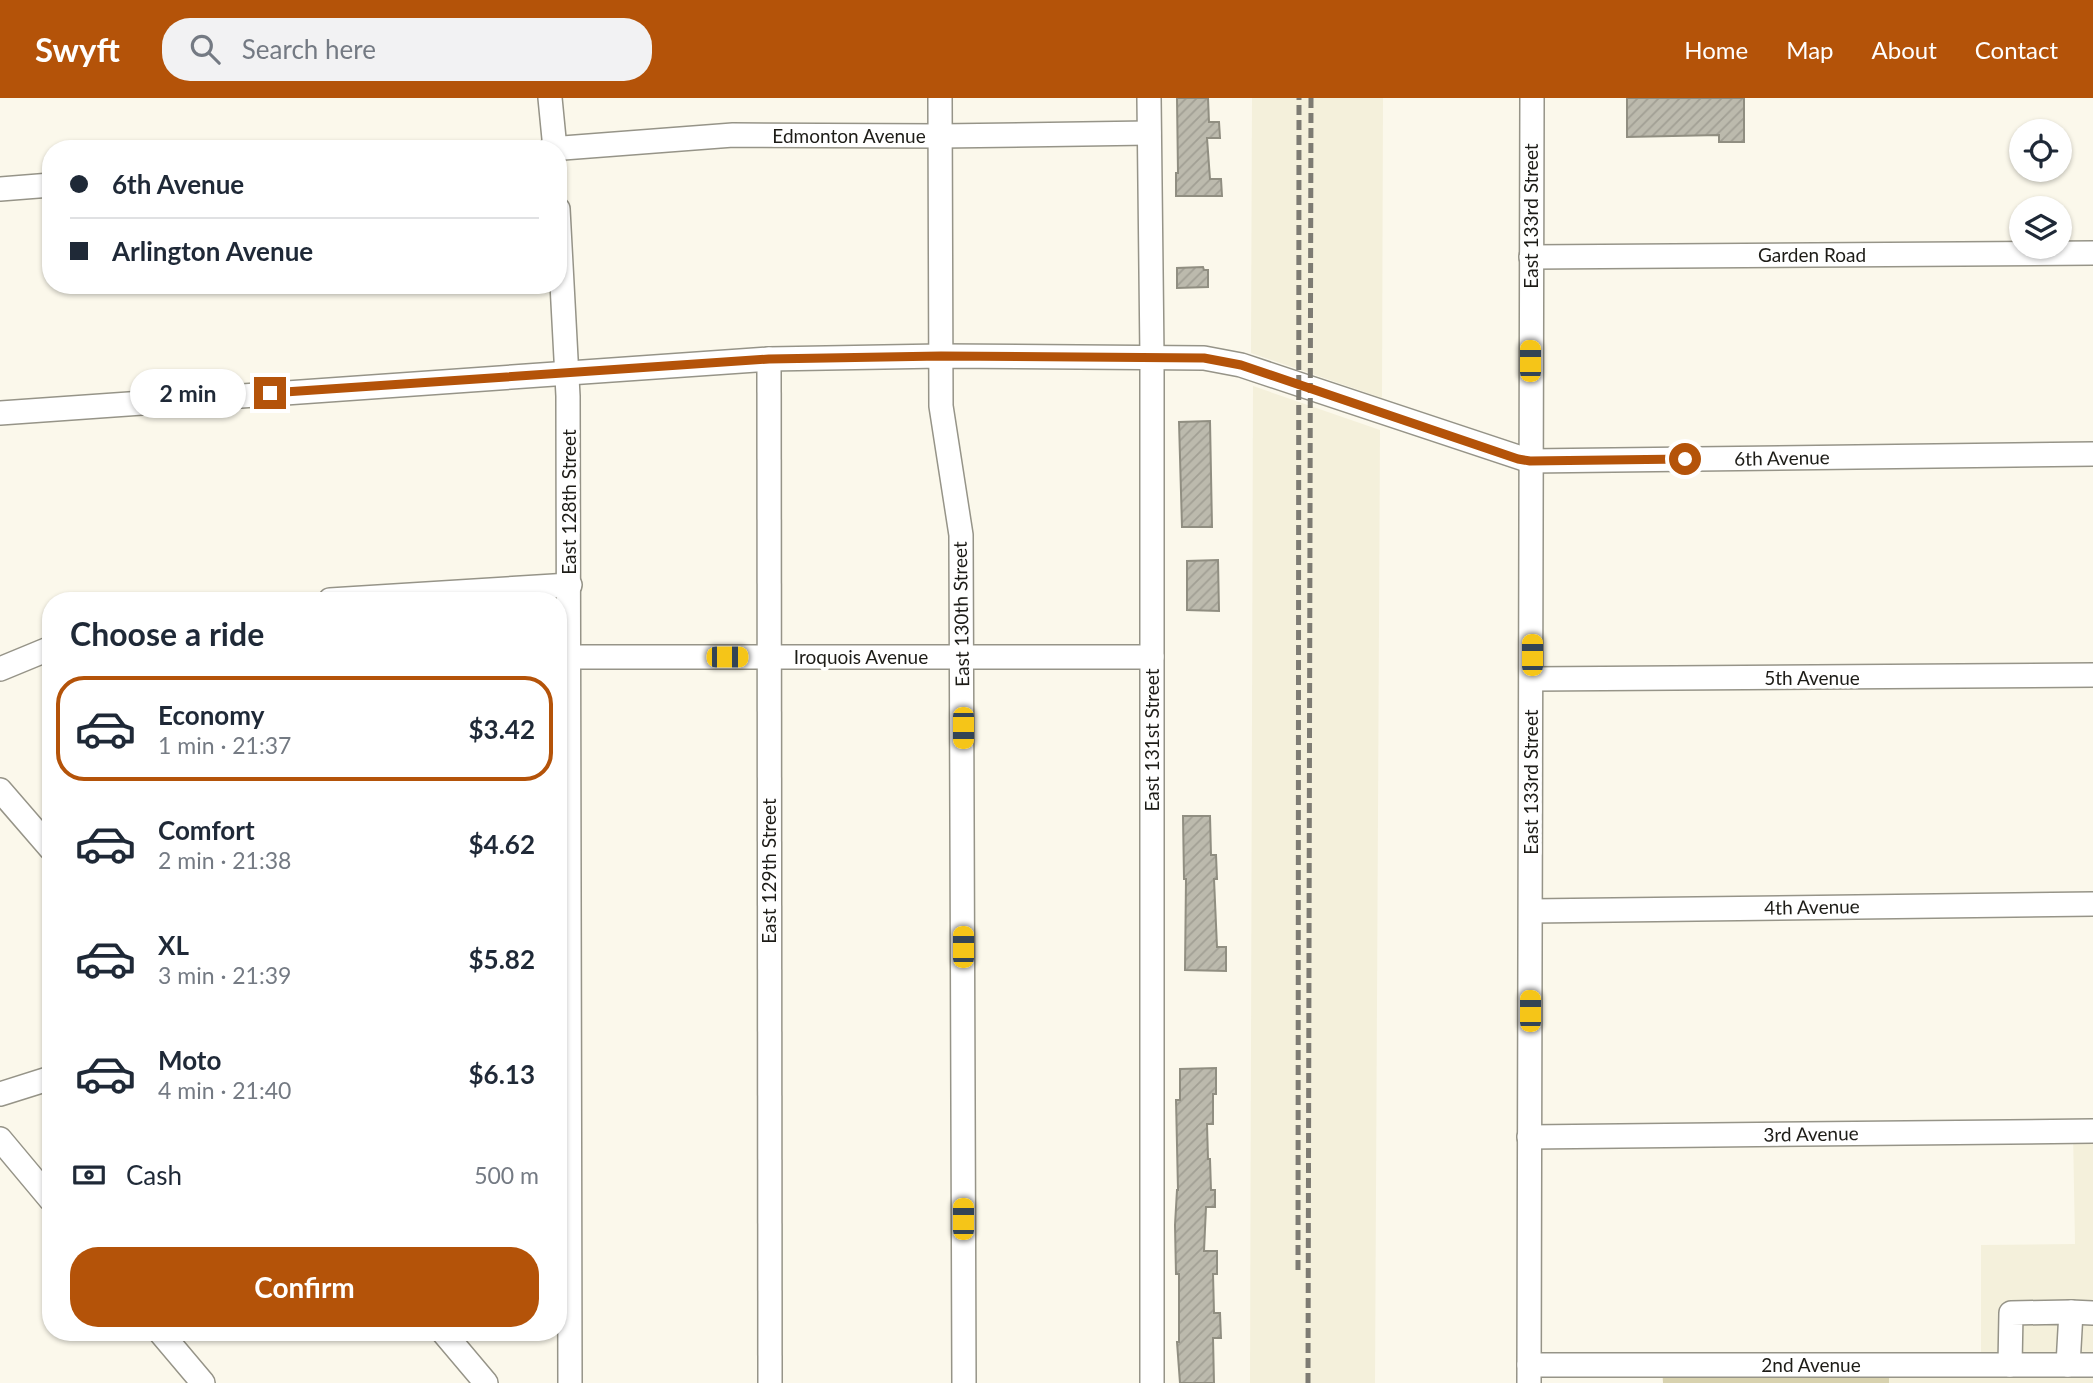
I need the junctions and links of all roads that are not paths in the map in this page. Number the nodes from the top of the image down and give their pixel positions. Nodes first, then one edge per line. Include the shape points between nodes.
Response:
1 (550, 98) edge
2 (940, 98) edge
3 (1149, 98) edge
4 (1532, 98) edge
5 (1149, 133) junction
6 (940, 136) junction
7 (552, 140) edge
8 (567, 148) edge
9 (42, 186) edge
10 (0, 188) edge
11 (2093, 253) edge
12 (1531, 257) junction
13 (563, 294) edge
14 (941, 356) junction
15 (1152, 357) junction
16 (769, 359) junction
17 (568, 372) junction
18 (0, 413) edge
19 (2093, 454) edge
20 (1530, 461) junction
21 (570, 586) junction
22 (467, 592) edge
23 (42, 652) edge
24 (570, 657) junction
25 (769, 657) junction
26 (963, 657) junction
27 (1152, 657) junction
28 (0, 670) edge
29 (2093, 676) edge
30 (1532, 680) junction
31 (567, 726) edge
32 (0, 790) edge
33 (42, 839) edge
34 (2093, 904) edge
35 (1531, 911) junction
36 (42, 1081) edge
37 (0, 1094) edge
38 (2093, 1131) edge
39 (1529, 1137) junction
40 (0, 1139) edge
41 (567, 1178) edge
42 (42, 1189) edge
43 (2087, 1311) edge
44 (168, 1341) edge
45 (451, 1341) edge
46 (2010, 1365) junction
47 (2068, 1365) junction
48 (2093, 1365) edge
49 (1529, 1374) edge
50 (203, 1383) edge
51 (486, 1383) edge
52 (570, 1383) edge
53 (770, 1383) edge
54 (964, 1383) edge
55 (1152, 1383) edge

1 - 7 street
2 - 6 street, East 130th Street
3 - 5 street, East 131st Street
4 - 12 street, East 133rd Street
5 - 6 street, Edmonton Avenue
5 - 15 street, East 131st Street
6 - 8 street, Edmonton Avenue via 733,135
6 - 14 street, East 130th Street
9 - 10 street
11 - 12 street, Garden Road
12 - 20 street, East 133rd Street
13 - 17 street, East 128th Street
14 - 15 street, 6th Avenue
14 - 16 street, 6th Avenue
14 - 26 street, East 130th Street via 941,406 961,535
15 - 20 street, 6th Avenue via 1204,358 1241,365
15 - 27 street, East 131st Street
16 - 17 street, 6th Avenue
16 - 25 street, East 129th Street
17 - 18 street, 6th Avenue
17 - 21 street, East 128th Street
19 - 20 street, 6th Avenue
20 - 30 street, East 133rd Street
21 - 22 street
21 - 24 street, East 128th Street
23 - 28 street
24 - 25 street, Iroquois Avenue
24 - 31 street, East 128th Street
25 - 26 street, Iroquois Avenue
25 - 53 street, East 129th Street
26 - 27 street, Iroquois Avenue
26 - 54 street, East 130th Street
27 - 55 street, East 131st Street
29 - 30 street, 5th Avenue
30 - 35 street, East 133rd Street
32 - 33 street
34 - 35 street, 4th Avenue
35 - 39 street, East 133rd Street
36 - 37 street
38 - 39 street, 3rd Avenue
39 - 49 street, East 133rd Street
40 - 42 street
41 - 52 street, East 128th Street
43 - 46 street via 2011,1313
43 - 47 street
44 - 50 street
45 - 51 street
46 - 47 street, 2nd Avenue
46 - 49 street, 2nd Avenue
47 - 48 street, 2nd Avenue

